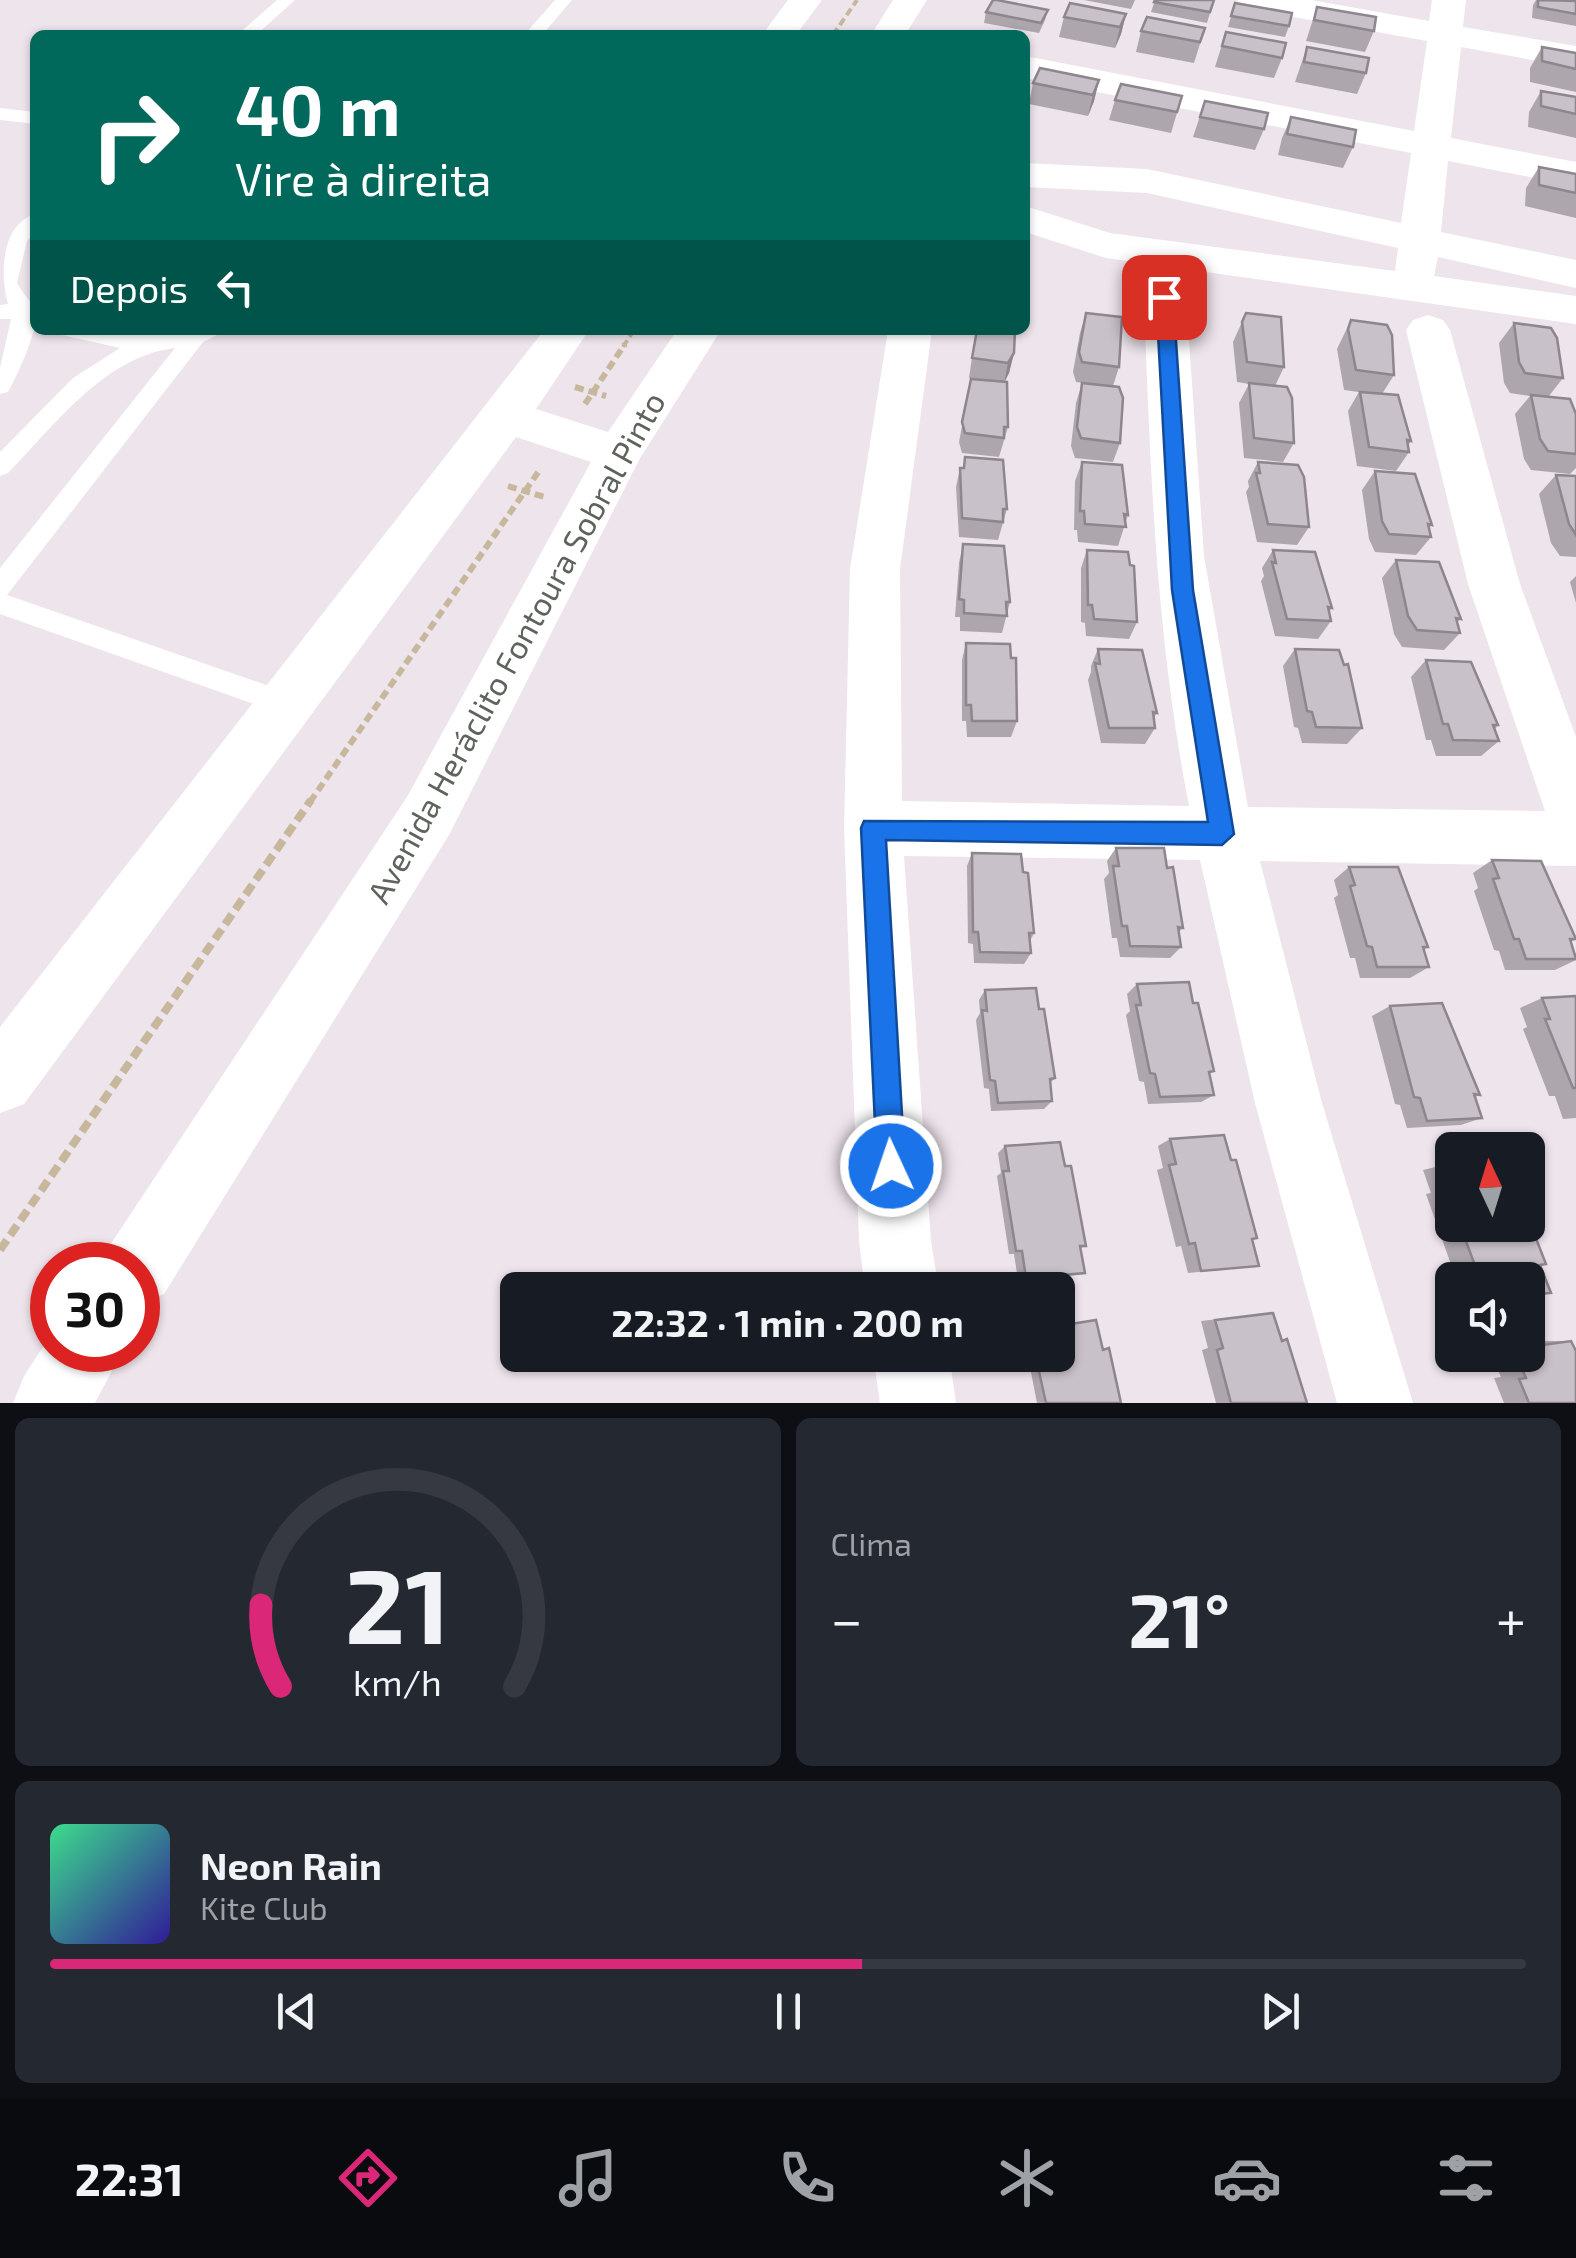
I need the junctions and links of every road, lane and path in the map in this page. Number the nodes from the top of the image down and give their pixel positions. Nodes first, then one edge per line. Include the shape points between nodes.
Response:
1 (287, 0) edge
2 (564, 0) edge
3 (805, 0) edge
4 (856, 0) edge
5 (910, 0) edge
6 (1254, 0) edge
7 (1448, 16) edge
8 (252, 30) edge
9 (537, 30) edge
10 (783, 30) edge
11 (836, 30) edge
12 (891, 30) edge
13 (1576, 57) edge
14 (1030, 67) edge
15 (0, 114) edge
16 (30, 117) edge
17 (1433, 145) junction
18 (1576, 174) edge
19 (1030, 176) edge
20 (1030, 222) edge
21 (30, 226) edge
22 (1421, 240) junction
23 (1576, 274) edge
24 (1164, 297) dead end
25 (1420, 308) junction
26 (1576, 310) edge
27 (20, 313) edge
28 (98, 335) edge
29 (205, 335) edge
30 (563, 335) edge
31 (631, 335) edge
32 (695, 335) edge
33 (909, 335) edge
34 (144, 343) junction
35 (0, 386) edge
36 (593, 392) junction
37 (520, 396) junction
38 (634, 431) junction
39 (564, 436) junction
40 (0, 466) edge
41 (464, 472) junction
42 (525, 492) junction
43 (590, 511) junction
44 (0, 588) edge
45 (0, 602) edge
46 (288, 704) junction
47 (1576, 816) edge
48 (873, 828) junction
49 (1222, 834) junction
50 (1576, 839) edge
51 (0, 1080) edge
52 (155, 1242) edge
53 (0, 1250) edge
54 (899, 1272) edge
55 (71, 1372) edge
56 (913, 1372) edge
57 (51, 1403) edge
58 (918, 1403) edge
59 (1375, 1403) edge

1 - 8 lane
2 - 9 lane
3 - 10 street
4 - 11 path
5 - 12 street
6 - 7 street
7 - 13 street
7 - 17 street
14 - 17 street
15 - 16 lane
17 - 18 street
17 - 22 street
19 - 22 street via 1147,180
20 - 25 street via 1106,246
21 - 27 lane via 18,239 6,283
22 - 23 street
22 - 25 street
24 - 49 street via 1182,590
25 - 26 street
25 - 47 street via 1494,584
27 - 35 lane via 15,362
28 - 34 lane
29 - 34 lane
29 - 44 lane
30 - 37 street
31 - 36 path
32 - 38 street, Avenida Heráclito Fontoura Sobral Pinto
33 - 48 street via 875,570
34 - 40 lane via 81,384
36 - 37 path
36 - 38 path
36 - 39 path
37 - 39 street
37 - 41 street
38 - 39 street
38 - 43 street, Avenida Heráclito Fontoura Sobral Pinto
39 - 42 path
41 - 42 path
41 - 46 street
42 - 43 path
42 - 53 path
43 - 52 street, Avenida Heráclito Fontoura Sobral Pinto via 428,816
45 - 46 lane
46 - 51 street
48 - 49 street
48 - 54 street
49 - 50 street
49 - 59 street via 1323,1231
55 - 57 street
56 - 58 street

